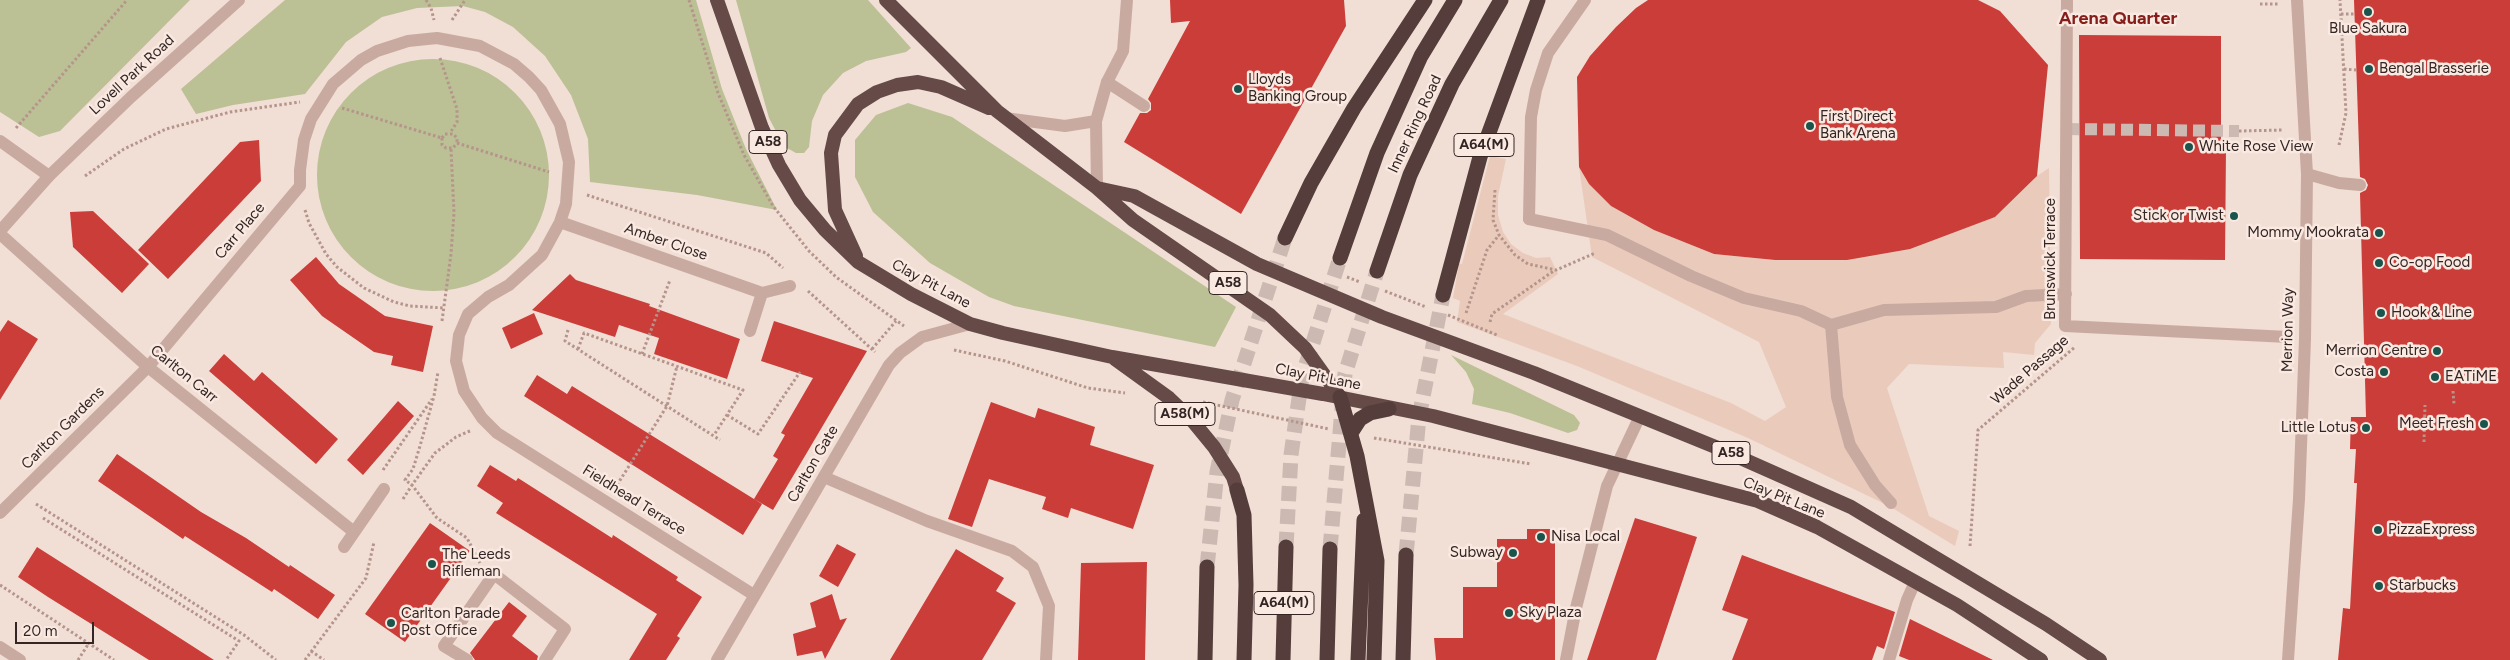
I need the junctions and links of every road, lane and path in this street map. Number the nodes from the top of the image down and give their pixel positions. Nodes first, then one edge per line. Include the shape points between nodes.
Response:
1 (127, 0) edge
2 (239, 0) edge
3 (717, 0) edge
4 (886, 0) edge
5 (1126, 0) edge
6 (1425, 0) edge
7 (1454, 0) edge
8 (1501, 0) edge
9 (1538, 0) edge
10 (1585, 0) edge
11 (2067, 0) edge
12 (2297, 0) edge
13 (2340, 0) edge
14 (2341, 14) junction
15 (2354, 14) dead end
16 (437, 38) junction
17 (2344, 69) junction
18 (2356, 70) dead end
19 (1107, 82) junction
20 (321, 100) junction
21 (1144, 106) dead end
22 (1001, 114) junction
23 (1096, 120) junction
24 (2290, 130) dead end
25 (2239, 131) tunnel mouth
26 (12, 133) dead end
27 (450, 133) junction
28 (442, 138) junction
29 (0, 141) edge
30 (457, 143) junction
31 (2339, 145) dead end
32 (451, 149) junction
33 (2307, 174) junction
34 (49, 176) junction
35 (85, 176) dead end
36 (569, 184) junction
37 (2360, 185) dead end
38 (300, 186) junction
39 (1097, 188) junction
40 (560, 222) junction
41 (0, 232) edge
42 (1499, 235) dead end
43 (1285, 238) tunnel mouth
44 (1340, 258) tunnel mouth
45 (858, 262) junction
46 (676, 263) junction
47 (1556, 270) dead end
48 (786, 271) dead end
49 (1377, 271) tunnel mouth
50 (790, 286) dead end
51 (806, 290) dead end
52 (762, 293) junction
53 (2066, 294) junction
54 (1443, 295) tunnel mouth
55 (450, 307) dead end
56 (443, 308) junction
57 (1466, 313) dead end
58 (886, 314) dead end
59 (1490, 322) dead end
60 (970, 324) junction
61 (442, 326) dead end
62 (1831, 326) junction
63 (2097, 328) junction
64 (568, 330) dead end
65 (750, 332) dead end
66 (2288, 337) dead end
67 (578, 349) junction
68 (961, 352) dead end
69 (642, 354) junction
70 (1112, 357) junction
71 (438, 364) dead end
72 (148, 366) junction
73 (676, 366) junction
74 (800, 372) dead end
75 (1088, 388) dead end
76 (2453, 391) dead end
77 (434, 396) junction
78 (1340, 397) junction
79 (1215, 404) dead end
80 (2454, 404) dead end
81 (2425, 405) dead end
82 (667, 406) junction
83 (1389, 409) junction
84 (727, 415) junction
85 (1640, 416) junction
86 (1328, 429) dead end
87 (497, 432) junction
88 (1351, 433) junction
89 (714, 436) junction
90 (720, 440) dead end
91 (1397, 442) dead end
92 (2424, 442) dead end
93 (1617, 464) junction
94 (1538, 466) dead end
95 (824, 478) junction
96 (412, 486) junction
97 (384, 489) joint
98 (1237, 490) joint
99 (20, 493) junction
100 (1366, 496) junction
101 (402, 500) dead end
102 (607, 502) junction
103 (1891, 502) dead end
104 (0, 513) edge
105 (43, 518) dead end
106 (354, 532) junction
107 (377, 537) dead end
108 (1970, 546) dead end
109 (344, 547) dead end
110 (1286, 547) tunnel mouth
111 (1330, 550) tunnel mouth
112 (1406, 555) tunnel mouth
113 (1208, 567) tunnel mouth
114 (494, 574) junction
115 (1915, 582) junction
116 (0, 585) edge
117 (754, 595) junction
118 (88, 643) junction
119 (0, 647) edge
120 (312, 651) junction
121 (20, 660) edge
122 (78, 660) edge
123 (114, 660) edge
124 (226, 660) edge
125 (276, 660) edge
126 (305, 660) edge
127 (324, 660) edge
128 (467, 660) edge
129 (545, 660) edge
130 (717, 660) edge
131 (1046, 660) edge
132 (1205, 660) edge
133 (1244, 660) edge
134 (1283, 660) edge
135 (1327, 660) edge
136 (1358, 660) edge
137 (1374, 660) edge
138 (1403, 660) edge
139 (1566, 660) edge
140 (1889, 660) edge
141 (2041, 660) edge
142 (2100, 660) edge
143 (2288, 660) edge

1 - 26 path
2 - 34 street, Lovell Park Road
3 - 45 highway, Clay Pit Lane / A58 via 744,80 779,166 800,200
4 - 22 highway, Clay Pit Lane / A58
5 - 19 street via 1123,51
6 - 43 highway via 1354,108 1311,183
7 - 44 highway, Inner Ring Road via 1421,56 1377,154
8 - 49 highway, Inner Ring Road via 1452,84 1410,175
9 - 54 highway, A64(M) via 1480,157
10 - 62 street via 1548,53 1536,90 1531,117 1529,219 1607,235 1744,298 1801,311
11 - 53 street, Brunswick Terrace
12 - 33 street, Merrion Way
13 - 14 path
14 - 15 path
14 - 17 path
16 - 20 street, Fieldhead Terrace via 408,41 377,51 346,71
16 - 27 path via 456,109 457,122
16 - 36 street, Fieldhead Terrace via 462,41 497,54 514,64 541,90 560,124 566,144
17 - 18 path
17 - 31 path via 2346,113
19 - 21 street
19 - 23 street
20 - 28 path
20 - 35 path via 230,112 166,129 124,148
20 - 38 street via 304,140
22 - 23 street via 1065,126
22 - 39 highway, Clay Pit Lane / A58
22 - 45 highway via 941,87 918,82 877,92 858,104 835,135 831,153 835,210
23 - 39 street
24 - 25 path
27 - 28 path
27 - 30 path
28 - 32 path via 444,147
29 - 34 street
30 - 32 path
30 - 36 path via 549,172
32 - 56 path via 454,213
33 - 37 street
33 - 143 street, Merrion Way via 2300,499
34 - 41 street, Lovell Park Road
36 - 40 street, Fieldhead Terrace
36 - 48 path via 588,196 766,253
38 - 56 path via 306,214 317,239 326,254 350,278 394,302
38 - 72 street, Carr Place
39 - 78 highway, A58 via 1133,220 1270,314 1305,348
39 - 85 highway, Clay Pit Lane / A58 via 1134,196 1256,264 1382,317
40 - 46 street, Amber Close
40 - 87 street, Fieldhead Terrace via 542,255 509,285 468,314 459,335 456,361 464,391 482,418
41 - 72 street, Carlton Carr
42 - 57 path via 1487,250
45 - 60 highway, Clay Pit Lane / A58
46 - 52 street, Amber Close
46 - 69 path
47 - 59 path via 1492,314
50 - 52 street
51 - 58 path via 872,349 896,321
52 - 65 street
53 - 62 street via 2026,296 1996,307 1884,310
53 - 63 street, Brunswick Terrace via 2065,326
55 - 56 path
56 - 61 path
60 - 70 highway, Clay Pit Lane / A58
60 - 95 street, Carlton Gate via 922,337 900,353
62 - 103 street via 1837,397 1850,445 1875,485
63 - 66 street, Brunswick Terrace
63 - 108 path, Wade Passage via 1978,430
64 - 67 path via 565,341
67 - 69 path via 584,333
67 - 82 path
68 - 75 path via 1006,361
69 - 73 path
70 - 78 highway, Clay Pit Lane / A58
70 - 98 highway, A58(M) via 1169,398 1191,419 1214,447 1233,477
71 - 77 path
72 - 99 street, Carlton Gardens
72 - 106 street, Carlton Carr
73 - 82 path
73 - 84 path via 743,390
74 - 84 path via 758,434
76 - 80 path
77 - 96 path via 413,469 405,480
77 - 97 path via 375,480
78 - 83 highway, Clay Pit Lane / A58
78 - 88 highway
79 - 86 path
81 - 92 path
82 - 89 path
82 - 102 path
83 - 88 highway via 1360,419
83 - 93 highway, Clay Pit Lane / A58 via 1433,416
84 - 89 path
85 - 93 street
85 - 142 highway, Clay Pit Lane / A58 via 1851,507
87 - 96 path via 478,428 456,437 435,453
87 - 102 street, Fieldhead Terrace
88 - 100 highway
89 - 90 path
91 - 94 path
93 - 115 highway, Clay Pit Lane / A58 via 1758,501 1817,528
93 - 139 street via 1607,486
95 - 117 street, Carlton Gate
95 - 131 street via 927,521 1012,551 1033,568 1049,606
96 - 101 path
96 - 114 path via 437,518 467,538 479,563
97 - 106 street
98 - 133 highway, A58(M) via 1244,515
99 - 104 street, Carlton Gardens
99 - 125 path via 244,635
100 - 136 highway
100 - 137 highway via 1377,561
102 - 117 street, Fieldhead Terrace
105 - 124 path via 239,641
106 - 109 street
107 - 120 path via 372,544 366,578
110 - 134 highway, A64(M)
111 - 135 highway, A64(M)
112 - 138 highway
113 - 132 highway
114 - 128 street via 444,646
114 - 129 street via 565,629
115 - 140 street
115 - 141 highway, Clay Pit Lane / A58 via 1957,605
116 - 118 path
117 - 130 street, Carlton Gate
118 - 122 path
118 - 123 path
119 - 121 street
120 - 126 path
120 - 127 path

